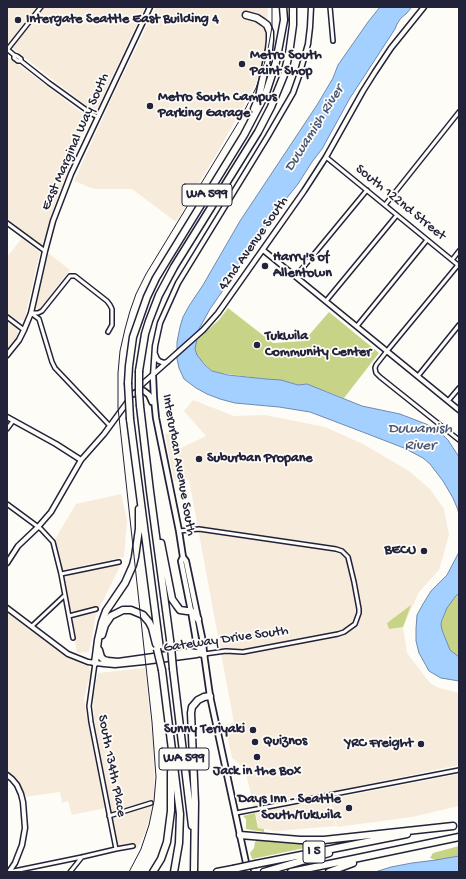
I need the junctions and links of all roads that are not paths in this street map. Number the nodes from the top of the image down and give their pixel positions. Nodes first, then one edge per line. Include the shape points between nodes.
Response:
1 (41, 7) edge
2 (150, 7) edge
3 (283, 7) edge
4 (293, 7) edge
5 (311, 7) edge
6 (330, 7) edge
7 (424, 7) edge
8 (246, 15) dead end
9 (333, 41) dead end
10 (7, 50) edge
11 (459, 112) edge
12 (98, 117) junction
13 (244, 136) junction
14 (326, 157) junction
15 (367, 190) junction
16 (385, 205) junction
17 (397, 215) junction
18 (7, 223) edge
19 (427, 240) junction
20 (263, 250) junction
21 (45, 251) junction
22 (459, 251) edge
23 (452, 260) junction
24 (458, 265) edge
25 (296, 276) junction
26 (326, 301) junction
27 (31, 313) junction
28 (7, 317) edge
29 (357, 326) junction
30 (459, 326) edge
31 (24, 330) junction
32 (108, 332) dead end
33 (387, 351) junction
34 (154, 352) junction
35 (7, 355) edge
36 (170, 361) junction
37 (153, 376) junction
38 (418, 376) junction
39 (459, 388) edge
40 (133, 394) junction
41 (448, 401) junction
42 (154, 408) junction
43 (459, 410) edge
44 (7, 417) edge
45 (13, 421) junction
46 (110, 426) junction
47 (7, 429) edge
48 (459, 440) edge
49 (81, 460) junction
50 (138, 478) junction
51 (150, 492) junction
52 (7, 504) edge
53 (38, 527) junction
54 (179, 531) junction
55 (183, 557) junction
56 (7, 562) edge
57 (119, 562) dead end
58 (60, 574) junction
59 (64, 596) junction
60 (7, 608) edge
61 (96, 609) dead end
62 (191, 611) junction
63 (69, 616) junction
64 (198, 619) junction
65 (32, 626) junction
66 (73, 638) dead end
67 (158, 649) junction
68 (99, 650) junction
69 (204, 654) junction
70 (95, 663) junction
71 (210, 696) junction
72 (171, 746) junction
73 (459, 770) edge
74 (7, 775) edge
75 (152, 803) dead end
76 (236, 813) junction
77 (110, 816) junction
78 (456, 825) edge
79 (240, 835) junction
80 (459, 837) edge
81 (373, 841) junction
82 (428, 844) junction
83 (134, 846) dead end
84 (116, 849) junction
85 (195, 849) junction
86 (82, 857) junction
87 (174, 869) edge
88 (24, 871) edge
89 (9, 872) edge
90 (70, 872) edge
91 (153, 872) edge
92 (194, 872) edge
93 (217, 872) edge
94 (248, 872) edge
95 (264, 872) edge
96 (292, 872) edge
97 (329, 872) edge

1 - 10 street
2 - 12 street, East Marginal Way South
3 - 13 highway, WA 599 via 284,20 272,78
4 - 51 highway, WA 599, bridge via 293,26 284,75 271,107 174,267 159,295 145,334 139,371 139,393
5 - 34 street, Interurban Avenue South via 308,44 293,93 178,283 160,323
6 - 9 street
7 - 14 street, 42nd Avenue South via 375,72
8 - 13 highway via 258,18 267,25 270,40 259,97
10 - 12 street
11 - 16 street
12 - 21 street, East Marginal Way South via 69,179
13 - 50 highway, WA 599, bridge via 156,278 134,337 128,383
14 - 15 street, South 122nd Street
14 - 20 street, 42nd Avenue South
15 - 16 street, South 122nd Street
15 - 25 street
16 - 17 street, South 122nd Street
17 - 19 street, South 122nd Street
17 - 26 street
18 - 21 street
19 - 23 street, South 122nd Street
19 - 29 street
20 - 25 street
20 - 36 street, 42nd Avenue South via 218,313
21 - 27 street, East Marginal Way South
22 - 23 street
23 - 24 street, South 122nd Street
24 - 33 street
25 - 26 street
26 - 29 street
27 - 31 street, East Marginal Way South
27 - 32 street via 42,311 70,276 75,276 110,304 112,325
27 - 46 street via 39,319 55,368
28 - 31 street
29 - 33 street
30 - 38 street
31 - 35 street, East Marginal Way South
33 - 38 street
33 - 48 street via 376,365 375,370 380,377
34 - 36 street via 159,362
34 - 37 street, Interurban Avenue South
36 - 37 street
37 - 40 street
37 - 42 main road, Interurban Avenue South
38 - 41 street
39 - 41 street
40 - 42 main road via 144,391 151,398
40 - 46 street
41 - 43 street
42 - 54 main road, Interurban Avenue South
44 - 45 street
45 - 47 street
45 - 49 street
46 - 49 street
49 - 53 street via 51,512
50 - 67 highway, WA 599
50 - 70 highway via 139,529 135,557 129,575 102,622
51 - 62 highway via 172,599 180,610
51 - 85 highway, WA 599, bridge
52 - 53 street
53 - 56 street via 18,546
53 - 58 street via 53,542
54 - 55 main road, Interurban Avenue South
54 - 69 street, Gateway Drive South via 199,529 336,549 348,557 354,582 359,612 354,624 344,632 243,652
55 - 62 main road, Interurban Avenue South via 181,561
55 - 64 main road, Interurban Avenue South
57 - 58 street
58 - 59 street
59 - 63 street
59 - 65 street
60 - 65 street, Gateway Drive South
61 - 63 street
62 - 64 highway
62 - 69 main road, Interurban Avenue South via 197,646
63 - 66 street
64 - 69 main road, Interurban Avenue South
65 - 70 street, Gateway Drive South via 68,654
67 - 68 highway via 150,622 139,613 128,610 119,612 108,620
67 - 72 highway, WA 599, bridge
68 - 69 highway via 104,660 118,662 189,652
68 - 70 highway
69 - 70 street, Gateway Drive South via 130,664
69 - 71 main road, Interurban Avenue South
70 - 77 street, South 134th Place via 89,706 90,717
71 - 76 main road, Interurban Avenue South
71 - 85 highway via 198,700 191,713
72 - 87 highway, WA 599 via 180,822
72 - 91 highway via 170,830 166,847
73 - 76 street
74 - 89 street via 17,785 21,794 25,828 22,845
75 - 77 street
76 - 79 main road, Interurban Avenue South
77 - 84 street, South 134th Place
78 - 79 highway via 324,840
78 - 81 highway, I 5
79 - 94 main road, Interurban Avenue South
80 - 82 highway, I 5
81 - 93 highway, I 5, bridge
81 - 95 highway
82 - 96 highway, I 5
82 - 97 highway via 349,864
83 - 84 street
84 - 86 street
85 - 92 highway, WA 599
86 - 88 street
86 - 90 street
88 - 89 street

